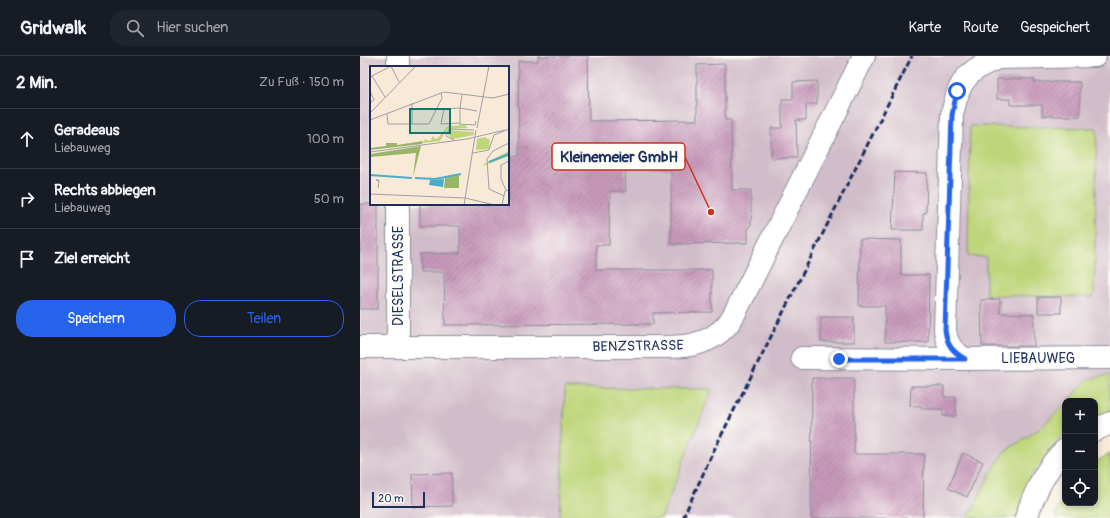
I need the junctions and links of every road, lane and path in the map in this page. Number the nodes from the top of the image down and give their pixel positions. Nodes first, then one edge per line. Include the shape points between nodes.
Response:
1 (864, 56) edge
2 (1095, 56) edge
3 (398, 205) edge
4 (360, 347) edge
5 (398, 347) junction
6 (802, 358) dead end
7 (1110, 358) edge
8 (965, 359) junction
9 (1110, 423) edge
10 (1098, 429) edge
11 (1110, 437) edge
12 (1098, 441) edge
13 (1062, 453) edge
14 (1064, 470) edge
15 (1026, 518) edge
16 (1043, 518) edge

1 - 5 main road, BENZSTRASSE via 741,301 728,324 709,340 687,347 647,348
2 - 8 main road via 998,58 983,64 968,75 957,91 952,115 945,330 947,342 954,352
3 - 5 main road, DIESELSTRASSE
4 - 5 main road, BENZSTRASSE
6 - 8 main road, LIEBAUWEG
7 - 8 main road, LIEBAUWEG
9 - 10 main road
11 - 12 main road
13 - 15 main road via 1039,486
14 - 16 main road via 1051,491

